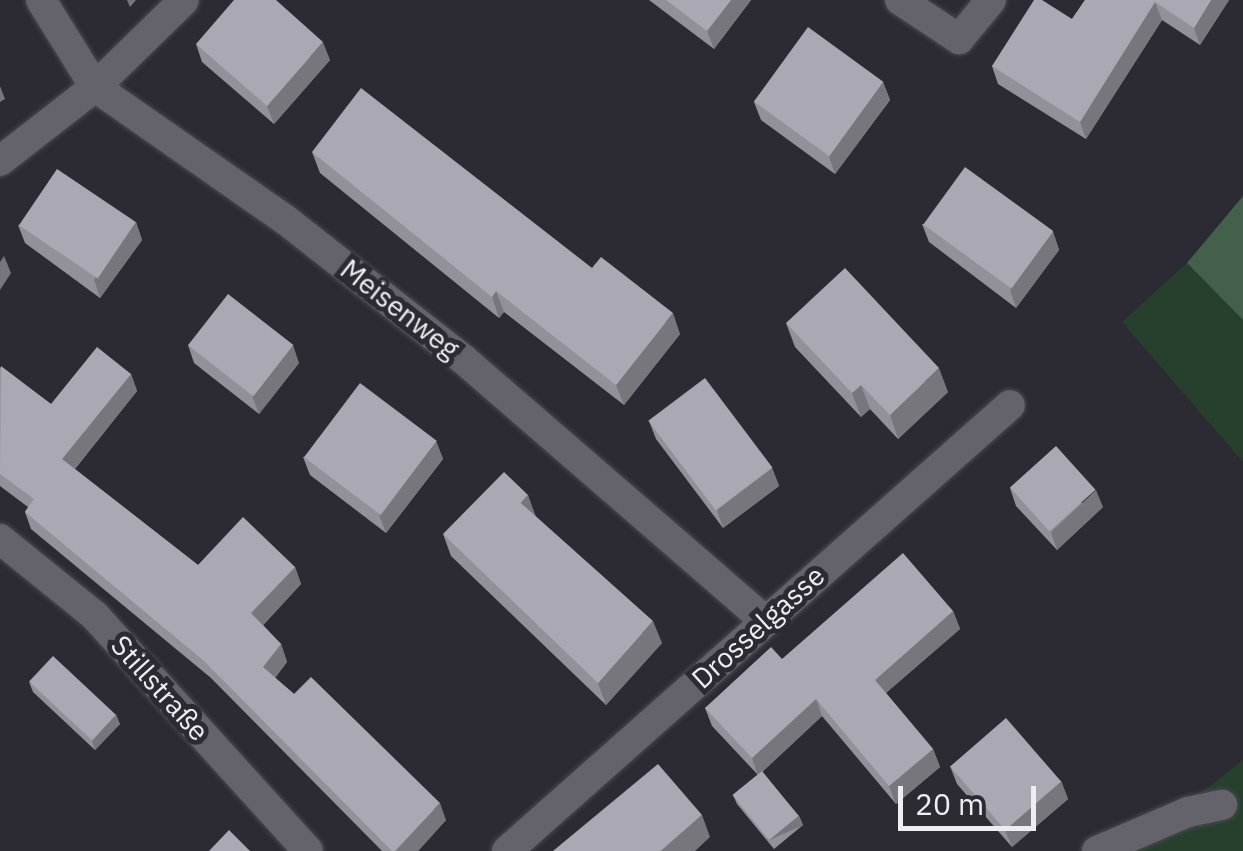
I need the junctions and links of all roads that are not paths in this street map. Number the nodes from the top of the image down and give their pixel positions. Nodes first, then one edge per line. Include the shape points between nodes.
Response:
1 (41, 0) edge
2 (184, 0) edge
3 (900, 0) edge
4 (990, 0) edge
5 (95, 87) junction
6 (0, 161) edge
7 (1010, 405) dead end
8 (0, 538) edge
9 (765, 621) junction
10 (1222, 805) dead end
11 (308, 851) edge
12 (507, 851) edge
13 (1097, 851) edge

1 - 5 street, Meisenweg
2 - 5 street
3 - 4 street via 959,39
5 - 6 street
5 - 9 street, Meisenweg via 287,221 464,358
7 - 9 street, Drosselgasse
8 - 11 street, Stillstraße via 95,616
9 - 12 street, Drosselgasse
10 - 13 street via 1188,812

